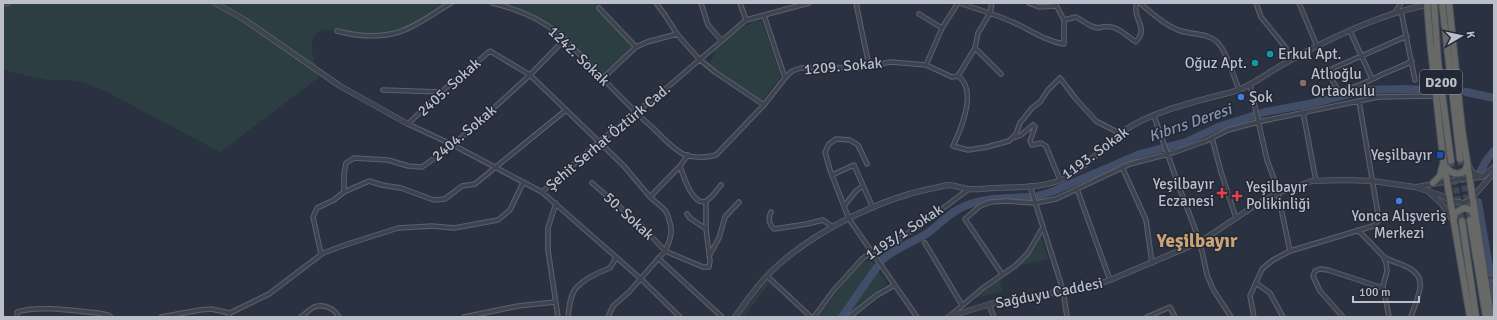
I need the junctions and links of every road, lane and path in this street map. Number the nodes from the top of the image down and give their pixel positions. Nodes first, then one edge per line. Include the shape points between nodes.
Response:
1 (8, 3) edge
2 (215, 3) edge
3 (451, 3) edge
4 (492, 3) edge
5 (656, 3) edge
6 (701, 3) edge
7 (740, 3) edge
8 (783, 3) edge
9 (809, 3) edge
10 (856, 3) edge
11 (958, 3) edge
12 (992, 3) edge
13 (1029, 3) edge
14 (1137, 3) edge
15 (1140, 3) edge
16 (1256, 3) edge
17 (1299, 3) edge
18 (1401, 3) edge
19 (1434, 3) edge
20 (1442, 3) edge
21 (1449, 3) edge
22 (3, 4) edge
23 (1056, 4) edge
24 (1427, 4) edge
25 (599, 8) dead end
26 (785, 9) junction
27 (1401, 11) junction
28 (990, 13) junction
29 (1395, 13) junction
30 (919, 14) dead end
31 (764, 15) junction
32 (746, 20) junction
33 (1064, 20) junction
34 (942, 28) junction
35 (337, 31) dead end
36 (1350, 31) junction
37 (677, 34) junction
38 (1407, 36) junction
39 (565, 40) junction
40 (721, 40) junction
41 (636, 46) junction
42 (1317, 46) junction
43 (975, 48) junction
44 (1361, 56) junction
45 (699, 59) junction
46 (1287, 61) junction
47 (1412, 61) junction
48 (874, 65) junction
49 (926, 65) junction
50 (1001, 74) dead end
51 (530, 75) junction
52 (958, 76) junction
53 (603, 78) junction
54 (785, 78) junction
55 (1372, 79) junction
56 (1415, 80) dead end
57 (1250, 85) junction
58 (383, 90) dead end
59 (1239, 90) junction
60 (441, 92) junction
61 (1436, 96) junction
62 (1359, 101) junction
63 (764, 105) junction
64 (566, 110) junction
65 (635, 112) junction
66 (1303, 112) junction
67 (1154, 116) junction
68 (1258, 122) junction
69 (408, 124) junction
70 (1121, 134) junction
71 (1212, 138) junction
72 (1008, 141) junction
73 (599, 142) junction
74 (453, 145) junction
75 (1167, 154) junction
76 (688, 155) junction
77 (1443, 158) junction
78 (1460, 159) tunnel mouth
79 (1451, 161) tunnel mouth
80 (1467, 161) junction
81 (867, 164) dead end
82 (680, 166) junction
83 (1122, 167) junction
84 (1494, 167) edge
85 (495, 168) junction
86 (1494, 173) edge
87 (832, 175) junction
88 (1482, 177) junction
89 (1470, 178) junction
90 (1060, 180) junction
91 (1316, 181) junction
92 (1372, 181) junction
93 (1448, 181) junction
94 (523, 183) junction
95 (592, 183) dead end
96 (1433, 183) junction
97 (721, 185) dead end
98 (863, 186) junction
99 (1030, 186) junction
100 (1415, 187) junction
101 (969, 189) junction
102 (1077, 189) junction
103 (344, 192) junction
104 (542, 192) junction
105 (1429, 192) junction
106 (1278, 193) junction
107 (1473, 196) junction
108 (650, 197) junction
109 (706, 201) junction
110 (1451, 201) junction
111 (739, 202) dead end
112 (556, 203) junction
113 (1034, 203) junction
114 (844, 206) junction
115 (873, 208) junction
116 (771, 212) dead end
117 (687, 214) dead end
118 (849, 218) junction
119 (1236, 218) junction
120 (1473, 218) junction
121 (1462, 221) tunnel mouth
122 (1453, 222) junction
123 (834, 227) junction
124 (706, 229) junction
125 (1042, 229) junction
126 (1358, 230) junction
127 (1200, 242) junction
128 (925, 243) dead end
129 (665, 251) junction
130 (1290, 251) junction
131 (871, 252) junction
132 (321, 254) junction
133 (709, 256) junction
134 (1383, 256) junction
135 (616, 258) junction
136 (658, 258) junction
137 (1152, 262) junction
138 (1002, 274) junction
139 (767, 276) junction
140 (1486, 278) junction
141 (1494, 278) edge
142 (641, 279) junction
143 (1110, 280) junction
144 (1256, 283) junction
145 (893, 286) dead end
146 (1384, 288) junction
147 (1062, 290) junction
148 (555, 302) junction
149 (962, 305) junction
150 (989, 305) junction
151 (230, 313) junction
152 (17, 317) edge
153 (111, 317) edge
154 (161, 317) edge
155 (228, 317) edge
156 (302, 317) edge
157 (339, 317) edge
158 (464, 317) edge
159 (558, 317) edge
160 (568, 317) edge
161 (608, 317) edge
162 (680, 317) edge
163 (722, 317) edge
164 (735, 317) edge
165 (812, 317) edge
166 (849, 317) edge
167 (916, 317) edge
168 (948, 317) edge
169 (994, 317) edge
170 (1067, 317) edge
171 (1147, 317) edge
172 (1175, 317) edge
173 (1231, 317) edge
174 (1254, 317) edge
175 (1283, 317) edge
176 (1342, 317) edge
177 (1389, 317) edge
178 (1411, 317) edge
179 (1470, 317) edge
180 (1476, 317) edge
181 (1486, 317) edge
182 (1491, 317) edge

1 - 22 street
2 - 69 street via 245,20 340,86
3 - 35 street via 399,32 371,36
4 - 39 street, 1242. Sokak via 532,16 547,24
5 - 37 street
6 - 40 street via 708,25
7 - 32 street
8 - 26 street
9 - 26 street, Şehit Serhat Öztürk Cad.
10 - 48 street via 868,60
11 - 28 street
11 - 34 street
12 - 28 street
13 - 23 street via 1039,7
14 - 33 street via 1135,9 1142,29 1141,36 1136,42 1112,26 1098,28 1076,17
15 - 59 street via 1173,28 1215,39 1223,51
16 - 46 street via 1261,17 1286,48
17 - 42 street
18 - 29 street
19 - 79 highway, D200 via 1438,62
20 - 78 highway, D200
21 - 80 highway
23 - 33 street
24 - 27 street, 1193. Sokak
24 - 61 highway
25 - 41 street
26 - 31 street, Şehit Serhat Öztürk Cad.
27 - 29 street, 1193. Sokak
27 - 38 street
28 - 33 street via 1055,43 1064,44
28 - 43 street via 978,33
29 - 36 street, 1193. Sokak
30 - 34 street
31 - 32 street, Şehit Serhat Öztürk Cad.
31 - 54 street
32 - 40 street, Şehit Serhat Öztürk Cad.
34 - 49 street
36 - 42 street, 1193. Sokak
36 - 44 street
37 - 41 street
37 - 45 street
38 - 44 street
38 - 47 street
39 - 51 street, 2404. Sokak
39 - 53 street, 1242. Sokak
40 - 45 street, Şehit Serhat Öztürk Cad.
41 - 53 street
42 - 46 street, 1193. Sokak
43 - 50 street
43 - 52 street
44 - 55 street
44 - 55 street via 1327,71 1339,92
45 - 63 street
45 - 65 street, Şehit Serhat Öztürk Cad.
46 - 57 street, 1193. Sokak
47 - 55 street
47 - 56 street
48 - 49 street, 1209. Sokak via 891,62
48 - 54 street, 1209. Sokak via 858,68 801,68 792,71
49 - 52 street, 1209. Sokak via 952,77
51 - 60 street, 2405. Sokak via 490,51
51 - 64 street
51 - 74 street, 2404. Sokak
52 - 72 street via 962,78 968,96 962,126 953,146 968,150
53 - 65 street, 1242. Sokak
54 - 63 street, 1209. Sokak
57 - 59 street, 1193. Sokak
57 - 68 street
58 - 60 street
59 - 67 street, 1193. Sokak
60 - 69 street, 2405. Sokak
61 - 62 street via 1378,97
61 - 77 highway
62 - 66 street
62 - 92 street
63 - 76 street, 1209. Sokak via 716,155
64 - 73 street
64 - 85 street
65 - 73 street, Şehit Serhat Öztürk Cad.
65 - 76 street, 1209. Sokak via 683,154
66 - 68 street
66 - 91 street
67 - 70 street, 1193. Sokak
67 - 75 street
68 - 71 street via 1228,130
68 - 106 street
69 - 74 street
70 - 72 street via 1096,121 1060,78 1032,108 1020,123 1016,134
70 - 90 street, 1193. Sokak via 1079,169
71 - 75 street
71 - 119 street
72 - 90 street via 1033,125 1035,127 1030,141 1032,145 1041,143 1046,146
73 - 104 street, Şehit Serhat Öztürk Cad.
73 - 108 street via 624,166
74 - 85 street
74 - 103 street, 2404. Sokak via 422,167 388,160 354,158 346,163
75 - 83 street
75 - 127 street
76 - 82 street
77 - 80 highway via 1446,168 1457,174 1464,172
77 - 93 highway
77 - 96 highway via 1441,173
80 - 88 street via 1472,172
80 - 89 highway
81 - 87 street via 858,145 850,140 836,139 829,144 825,152
82 - 108 street
82 - 109 street via 695,199
83 - 102 street
83 - 137 street via 1146,220
84 - 88 street
85 - 94 street
85 - 103 street via 475,184 462,186 445,199 434,200 401,188 370,181
86 - 107 street
87 - 98 street via 854,165
87 - 114 street
88 - 89 street
89 - 93 street
89 - 107 highway
90 - 99 street, 1193. Sokak
91 - 92 street, Sağduyu Caddesi
91 - 106 street, Sağduyu Caddesi
92 - 100 street, Sağduyu Caddesi
92 - 126 street via 1379,220 1373,226
93 - 96 street
93 - 110 highway
94 - 104 street
94 - 132 street via 510,210 498,220 454,228 398,228
95 - 129 street, 50. Sokak via 643,227
96 - 100 street
97 - 109 street
98 - 114 street
98 - 115 street
99 - 101 street, 1193. Sokak
99 - 113 street
100 - 105 street
101 - 115 street, 1193. Sokak via 949,185 895,198
101 - 131 street, 1193/1 Sokak via 896,241
102 - 113 street via 1056,198
102 - 143 street
103 - 132 street via 317,208 313,217
104 - 112 street, Şehit Serhat Öztürk Cad.
105 - 110 street
105 - 122 street via 1442,204
106 - 119 street, Sağduyu Caddesi
106 - 130 street
107 - 110 street via 1464,203
107 - 120 highway
108 - 129 street via 665,210 671,226
109 - 124 street
110 - 122 highway
111 - 133 street via 725,218 719,238
112 - 135 street, Şehit Serhat Öztürk Cad.
112 - 148 street via 548,228 548,250
113 - 125 street
113 - 138 street via 991,202 980,206 965,219
114 - 118 street
115 - 118 street, 1193. Sokak
116 - 123 street via 770,225 774,229 823,220
117 - 124 street
118 - 123 street, 1193. Sokak
118 - 131 street
119 - 127 street, Sağduyu Caddesi
120 - 122 highway via 1470,210 1464,208 1455,213
120 - 140 highway
120 - 181 highway
121 - 180 highway
122 - 179 highway
123 - 139 street, 1193. Sokak via 785,259
124 - 133 street
125 - 138 street via 1028,253
125 - 147 street
126 - 130 street
126 - 134 street
127 - 137 street, Sağduyu Caddesi
127 - 173 street via 1206,276
128 - 149 street
129 - 133 street via 703,267 709,267
129 - 136 street
130 - 144 street via 1266,265
131 - 165 street, 1193/1 Sokak via 847,275
131 - 167 street
132 - 151 street via 269,294
134 - 146 street via 1387,271
134 - 178 street via 1410,268 1420,278 1421,286
135 - 142 street, Şehit Serhat Öztürk Cad.
135 - 160 street via 610,268 576,288
136 - 142 street
136 - 163 street, 50. Sokak
137 - 143 street, Sağduyu Caddesi
138 - 149 street
139 - 164 street, 1193. Sokak
139 - 165 street
140 - 141 street
140 - 182 highway
142 - 161 street via 613,306
142 - 162 street, Şehit Serhat Öztürk Cad.
143 - 147 street, Sağduyu Caddesi via 1092,286
144 - 174 street via 1250,296
144 - 175 street via 1270,294
145 - 166 street
146 - 176 street via 1328,270 1315,271 1313,276 1320,291
146 - 177 street
147 - 150 street, Sağduyu Caddesi
147 - 170 street
148 - 158 street via 518,306
148 - 159 street
149 - 168 street
150 - 168 street, Sağduyu Caddesi
150 - 169 street
151 - 154 street via 211,309
151 - 155 street
152 - 153 street via 17,312 35,309 98,313
156 - 157 street via 314,307 322,306 330,307
171 - 172 street via 1170,307

